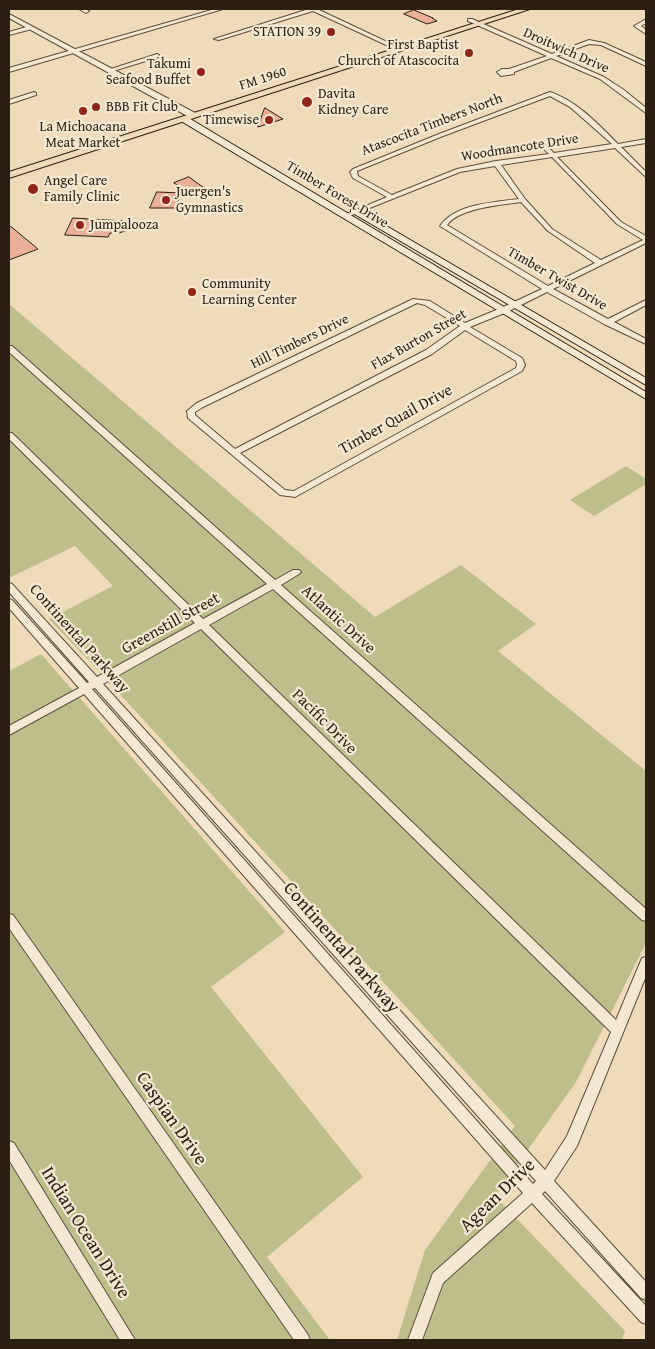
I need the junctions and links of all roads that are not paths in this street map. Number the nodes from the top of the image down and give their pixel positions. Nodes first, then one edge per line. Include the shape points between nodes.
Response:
1 (220, 9) edge
2 (314, 9) edge
3 (506, 9) edge
4 (526, 9) edge
5 (9, 16) edge
6 (474, 22) junction
7 (644, 22) edge
8 (9, 25) edge
9 (30, 28) junction
10 (20, 31) junction
11 (646, 32) edge
12 (9, 34) edge
13 (217, 38) dead end
14 (396, 47) junction
15 (74, 51) junction
16 (63, 54) junction
17 (157, 56) dead end
18 (551, 56) junction
19 (646, 64) edge
20 (9, 70) edge
21 (111, 70) junction
22 (510, 71) dead end
23 (134, 82) junction
24 (122, 85) junction
25 (34, 94) dead end
26 (9, 102) edge
27 (646, 111) edge
28 (175, 114) junction
29 (188, 115) junction
30 (646, 141) edge
31 (536, 143) dead end
32 (615, 146) junction
33 (250, 149) junction
34 (239, 153) junction
35 (553, 155) junction
36 (496, 163) junction
37 (9, 166) edge
38 (283, 168) junction
39 (272, 172) junction
40 (9, 175) edge
41 (646, 175) edge
42 (392, 198) junction
43 (523, 200) junction
44 (356, 211) junction
45 (345, 216) junction
46 (646, 240) edge
47 (435, 258) junction
48 (424, 263) junction
49 (600, 263) junction
50 (548, 289) junction
51 (646, 302) edge
52 (515, 305) junction
53 (504, 310) junction
54 (607, 322) junction
55 (465, 326) junction
56 (646, 342) edge
57 (9, 348) edge
58 (646, 382) edge
59 (646, 396) edge
60 (9, 435) edge
61 (234, 453) junction
62 (296, 572) dead end
63 (274, 584) junction
64 (9, 586) edge
65 (9, 602) edge
66 (203, 624) junction
67 (91, 685) junction
68 (9, 731) edge
69 (646, 916) edge
70 (9, 920) edge
71 (646, 962) edge
72 (617, 1030) junction
73 (9, 1148) edge
74 (545, 1182) junction
75 (532, 1193) junction
76 (646, 1293) edge
77 (646, 1317) edge
78 (128, 1340) edge
79 (303, 1340) edge
80 (414, 1340) edge

1 - 15 street
2 - 13 street
2 - 14 street
3 - 6 main road, FM 1960 / FM 1960
4 - 6 main road, FM 1960 / FM 1960
5 - 9 street, Timber Forest Drive
6 - 14 main road, FM 1960 / FM 1960
6 - 18 street, Droitwich Drive
7 - 11 street via 637,27
8 - 10 street
9 - 10 street
9 - 15 street, Timber Forest Drive
10 - 12 street
10 - 16 street
14 - 29 main road, FM 1960 / FM 1960
15 - 16 street
15 - 21 street, Timber Forest Drive
16 - 20 street
16 - 24 street
17 - 21 street
18 - 19 street via 589,42 602,44
18 - 22 street
18 - 27 street, Droitwich Drive via 608,82
21 - 23 street, Timber Forest Drive
23 - 24 street
23 - 29 street, Timber Forest Drive
24 - 28 street
25 - 26 street
28 - 29 main road, FM 1960 / FM 1960
28 - 37 main road, FM 1960 / FM 1960
29 - 33 main road, Timber Forest Drive
29 - 34 main road, Timber Forest Drive
29 - 40 main road, FM 1960 / FM 1960
30 - 32 street, Woodmancote Drive
31 - 35 street
32 - 35 street, Woodmancote Drive
32 - 41 street
32 - 42 street, Atascocita Timbers North via 566,101 556,95 544,95 353,172 355,177
33 - 34 main road
33 - 38 main road, Timber Forest Drive
34 - 39 main road, Timber Forest Drive
35 - 36 street, Woodmancote Drive
35 - 46 street via 608,213
36 - 42 street, Woodmancote Drive via 459,170
36 - 43 street
38 - 39 main road
38 - 44 main road, Timber Forest Drive
39 - 45 main road, Timber Forest Drive
42 - 44 street, Woodmancote Drive
43 - 49 street via 550,230
43 - 50 street, Timber Twist Drive via 481,207 444,222 443,226
44 - 45 street, Woodmancote Drive
44 - 47 main road, Timber Forest Drive
45 - 48 main road, Timber Forest Drive
46 - 49 street, Flax Burton Street
47 - 48 main road
47 - 52 main road, Timber Forest Drive
48 - 53 main road, Timber Forest Drive
49 - 50 street, Flax Burton Street
50 - 52 street, Flax Burton Street
50 - 54 street, Timber Twist Drive
51 - 54 street
52 - 53 street, Flax Burton Street
52 - 58 main road, Timber Forest Drive
53 - 55 street, Flax Burton Street
53 - 59 main road, Timber Forest Drive
54 - 56 street, Timber Twist Drive
55 - 61 street, Flax Burton Street via 429,352
55 - 61 street, Hill Timbers Drive via 427,303 410,303 191,412 195,420
55 - 61 street, Timber Quail Drive via 519,360 519,369 295,494 282,492
57 - 63 street, Atlantic Drive
60 - 66 street, Pacific Drive
62 - 63 street, Greenstill Street
63 - 66 street, Greenstill Street
63 - 69 street, Atlantic Drive
64 - 67 street, Continental Parkway
65 - 67 street, Continental Parkway
66 - 67 street, Greenstill Street
66 - 72 street, Pacific Drive
67 - 68 street, Greenstill Street
67 - 74 street, Continental Parkway
67 - 75 street, Continental Parkway
70 - 79 street, Caspian Drive
71 - 72 street, Agean Drive
72 - 74 street, Agean Drive via 572,1141
73 - 78 street, Indian Ocean Drive
74 - 75 street, Agean Drive
74 - 76 street, Continental Parkway
75 - 77 street, Continental Parkway
75 - 80 street, Agean Drive via 438,1278

